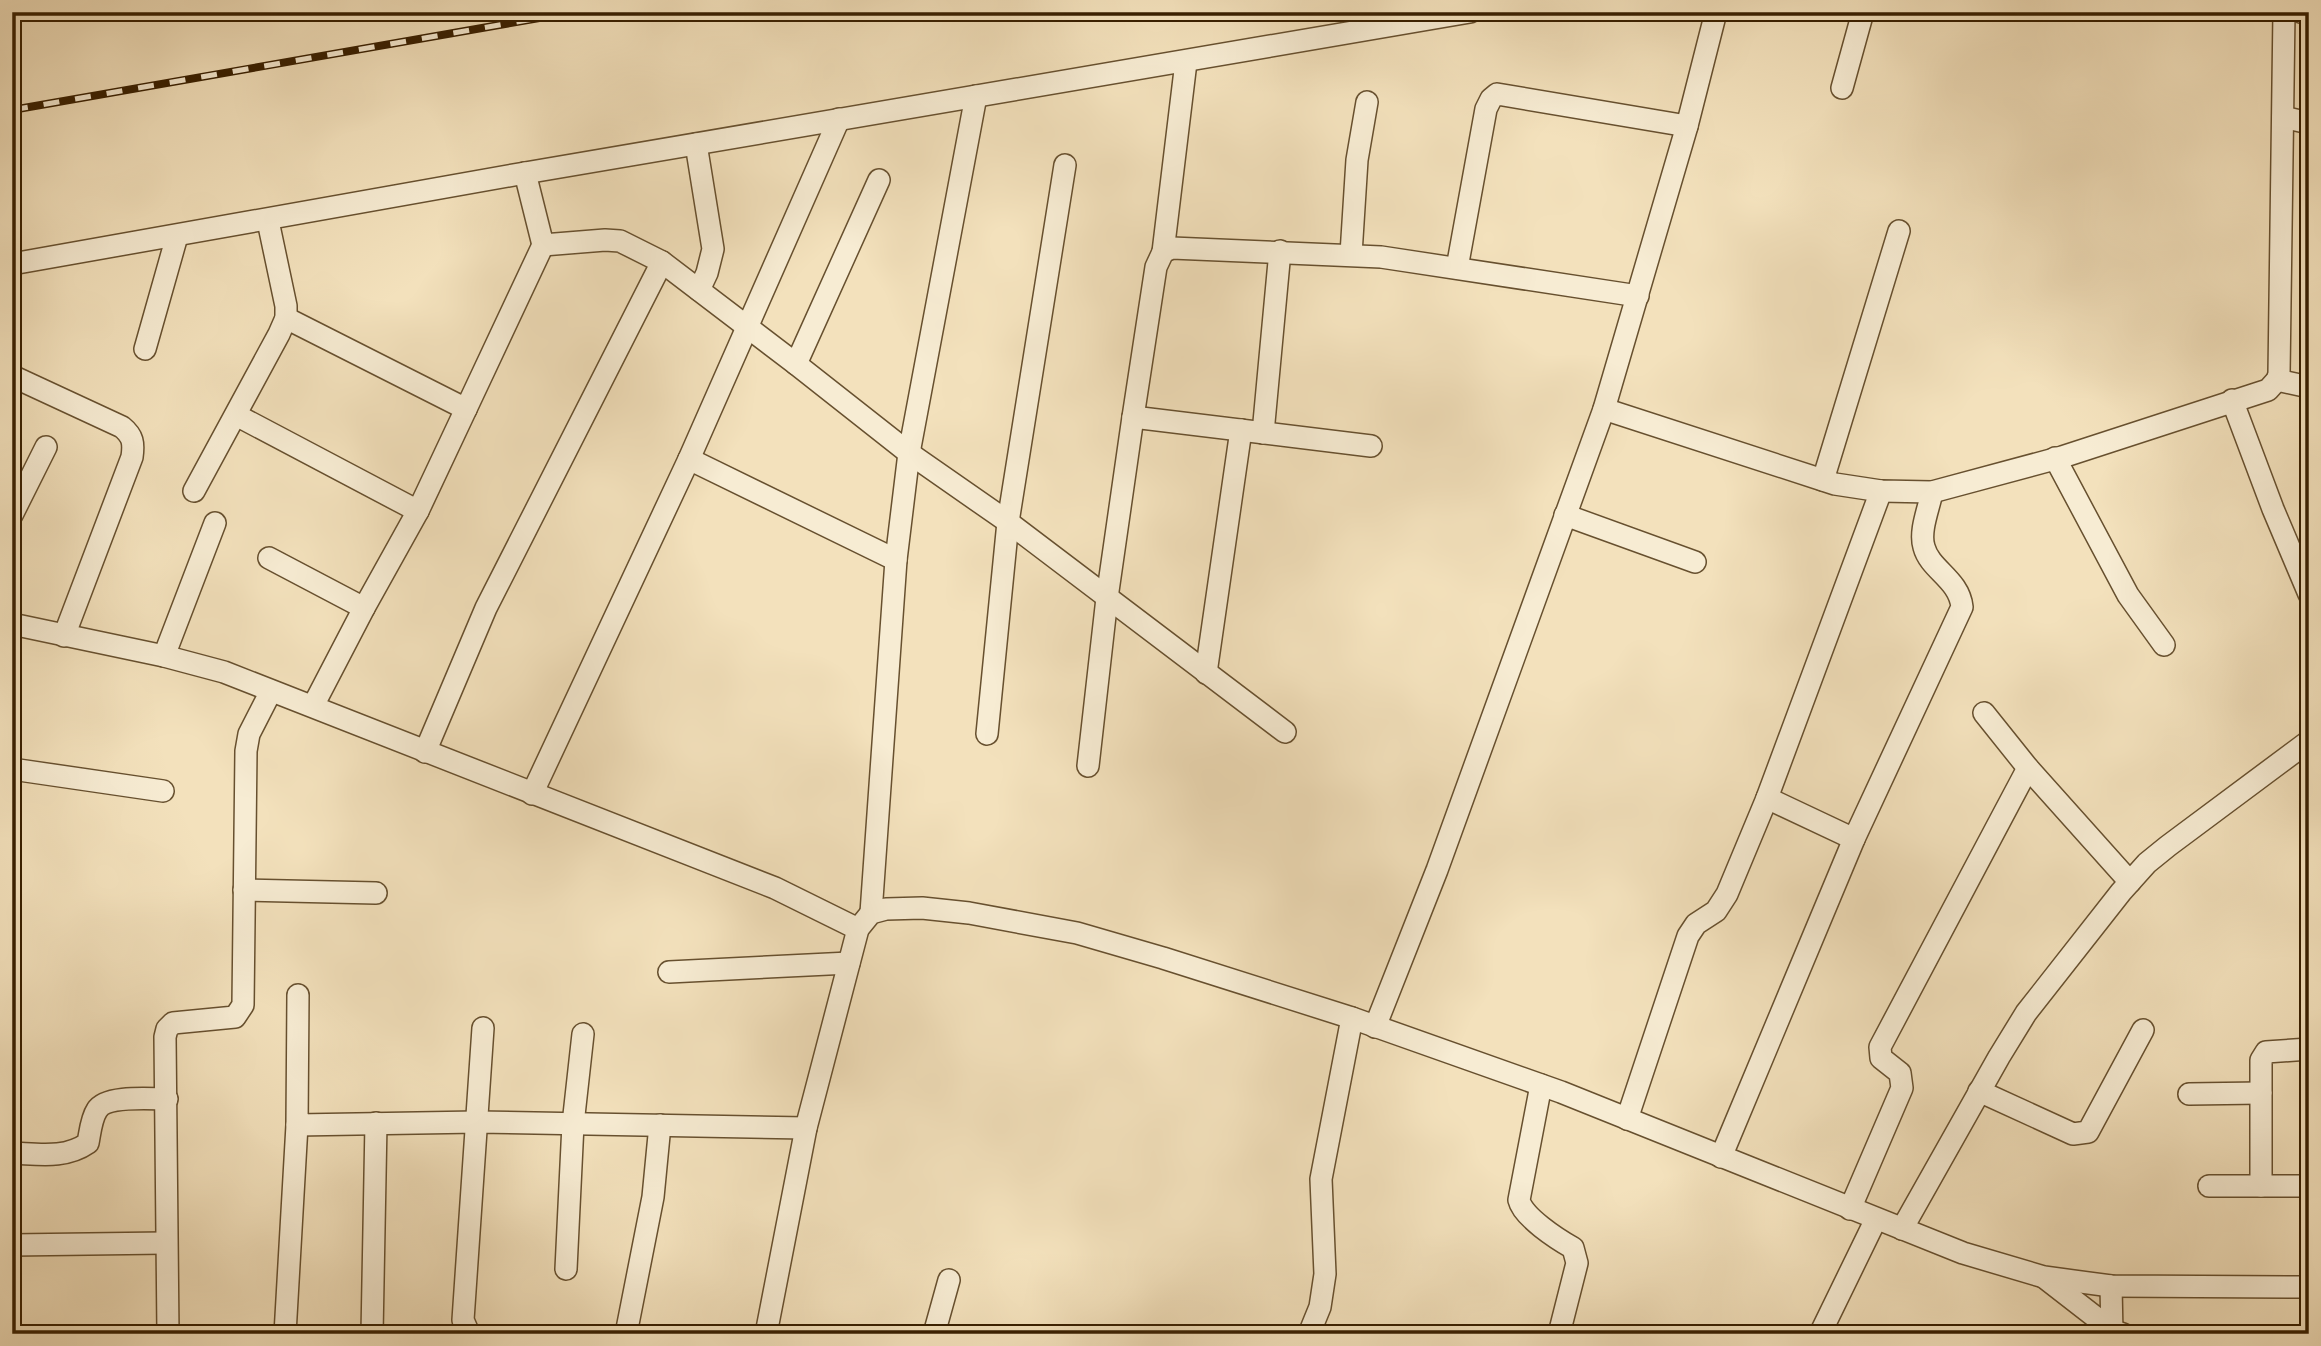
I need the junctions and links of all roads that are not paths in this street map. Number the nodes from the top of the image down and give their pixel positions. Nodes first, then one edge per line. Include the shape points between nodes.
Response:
1 (1470, 12) edge
2 (1716, 12) edge
3 (1863, 12) edge
4 (2284, 12) edge
5 (2301, 12) edge
6 (2309, 14) edge
7 (1186, 62) junction
8 (1842, 88) dead end
9 (976, 96) junction
10 (1367, 102) dead end
11 (2283, 117) junction
12 (839, 120) junction
13 (2309, 123) edge
14 (1687, 126) junction
15 (695, 144) junction
16 (1065, 165) dead end
17 (525, 173) junction
18 (878, 180) dead end
19 (268, 220) junction
20 (1899, 231) dead end
21 (177, 236) junction
22 (543, 245) junction
23 (1280, 251) junction
24 (1163, 252) junction
25 (1351, 254) junction
26 (662, 262) junction
27 (12, 264) edge
28 (1457, 268) junction
29 (699, 290) junction
30 (1638, 296) junction
31 (286, 318) junction
32 (748, 329) junction
33 (145, 348) dead end
34 (796, 364) junction
35 (12, 376) edge
36 (2277, 380) junction
37 (2309, 387) edge
38 (2232, 400) junction
39 (466, 409) junction
40 (1604, 409) junction
41 (236, 415) junction
42 (1133, 417) junction
43 (1252, 431) junction
44 (1371, 446) dead end
45 (46, 447) dead end
46 (909, 453) junction
47 (2055, 458) junction
48 (690, 459) junction
49 (1823, 480) junction
50 (18, 487) edge
51 (194, 491) dead end
52 (1881, 491) junction
53 (1932, 492) junction
54 (418, 511) junction
55 (12, 515) edge
56 (1565, 515) junction
57 (1008, 522) junction
58 (215, 523) dead end
59 (269, 558) dead end
60 (896, 560) junction
61 (1695, 562) dead end
62 (2309, 594) edge
63 (1107, 598) junction
64 (364, 608) junction
65 (12, 624) edge
66 (64, 636) junction
67 (2164, 645) dead end
68 (164, 656) junction
69 (1206, 673) junction
70 (271, 691) junction
71 (313, 706) junction
72 (1984, 713) dead end
73 (1285, 732) dead end
74 (987, 734) dead end
75 (2309, 741) edge
76 (425, 752) junction
77 (1088, 766) dead end
78 (2028, 768) junction
79 (12, 769) edge
80 (163, 791) dead end
81 (532, 794) junction
82 (1767, 798) junction
83 (1854, 839) junction
84 (2130, 882) junction
85 (244, 890) junction
86 (376, 892) dead end
87 (864, 921) junction
88 (849, 963) junction
89 (669, 972) dead end
90 (298, 995) dead end
91 (1352, 1018) junction
92 (1374, 1027) junction
93 (483, 1028) dead end
94 (2143, 1030) dead end
95 (583, 1034) dead end
96 (2308, 1049) edge
97 (1541, 1085) junction
98 (1979, 1091) junction
99 (2261, 1093) junction
100 (2189, 1094) dead end
101 (167, 1099) junction
102 (1627, 1119) junction
103 (477, 1122) junction
104 (376, 1123) junction
105 (573, 1124) junction
106 (297, 1125) junction
107 (660, 1125) junction
108 (806, 1128) junction
109 (12, 1153) edge
110 (1721, 1157) junction
111 (2209, 1186) dead end
112 (2261, 1186) junction
113 (2309, 1186) edge
114 (1850, 1209) junction
115 (1876, 1219) junction
116 (1902, 1229) junction
117 (165, 1243) junction
118 (12, 1245) edge
119 (566, 1269) dead end
120 (2043, 1277) junction
121 (949, 1280) dead end
122 (2111, 1286) junction
123 (2309, 1287) edge
124 (2116, 1332) edge
125 (168, 1334) edge
126 (285, 1334) edge
127 (372, 1334) edge
128 (469, 1334) edge
129 (626, 1334) edge
130 (766, 1334) edge
131 (934, 1334) edge
132 (1309, 1334) edge
133 (1559, 1334) edge
134 (1820, 1334) edge

1 - 7 street
2 - 14 street
3 - 8 street
4 - 11 street
5 - 6 street
7 - 9 street
7 - 24 street
9 - 12 street
9 - 46 street
10 - 25 street via 1357,160
11 - 13 street
11 - 36 street
12 - 15 street
12 - 32 street
14 - 28 street via 1497,94 1486,108
14 - 30 street
15 - 17 street
15 - 29 street via 713,249
16 - 57 street
17 - 19 street
17 - 22 street
18 - 34 street
19 - 21 street
19 - 31 street via 285,290
20 - 49 street
21 - 27 street
21 - 33 street
22 - 26 street via 620,241
22 - 39 street
23 - 24 street via 1172,248
23 - 25 street
23 - 43 street
24 - 42 street via 1156,267
25 - 28 street
26 - 29 street
26 - 76 street via 486,608
28 - 30 street
29 - 32 street
30 - 40 street
31 - 39 street
31 - 41 street
32 - 34 street
32 - 48 street
34 - 46 street
35 - 66 street via 122,427 134,444
36 - 37 street
36 - 38 street via 2268,390
38 - 47 street
38 - 62 street
39 - 54 street
40 - 49 street
40 - 56 street
41 - 51 street
41 - 54 street
42 - 43 street
42 - 63 street
43 - 44 street
43 - 69 street
45 - 50 street
46 - 57 street
46 - 60 street
47 - 53 street
47 - 67 street via 2128,595
48 - 60 street
48 - 81 street
49 - 52 street
50 - 55 street
52 - 53 street
52 - 82 street
53 - 83 street via 1924,548 1958,591 1962,607
54 - 64 street
56 - 61 street
56 - 92 street via 1437,870
57 - 63 street
57 - 74 street
58 - 68 street
59 - 64 street
60 - 87 street
63 - 69 street
63 - 77 street
64 - 71 street
65 - 66 street
66 - 68 street
68 - 70 street
69 - 73 street
70 - 71 street
70 - 85 street via 249,734 246,751
71 - 76 street
72 - 78 street
75 - 84 street via 2168,846
76 - 81 street
78 - 84 street
78 - 114 street via 1880,1047 1881,1058 1900,1073 1902,1088
79 - 80 street
81 - 87 street
82 - 83 street
82 - 102 street via 1727,894 1716,911 1688,936
83 - 110 street
84 - 98 street via 2026,1013
85 - 86 street
85 - 101 street via 241,1012 230,1019 182,1020 167,1029
87 - 88 street
87 - 91 street via 886,909 922,908 1077,933
88 - 89 street
88 - 108 street
90 - 106 street
91 - 92 street
91 - 132 street via 1321,1179 1325,1274 1320,1307
92 - 97 street
93 - 103 street
94 - 98 street via 2088,1132 2073,1134
95 - 105 street
96 - 99 street via 2266,1052 2261,1060
97 - 102 street
97 - 133 street via 1519,1200 1528,1215 1577,1254
98 - 116 street
99 - 100 street
99 - 112 street
101 - 109 street via 104,1103 93,1118 88,1143 76,1151 62,1155
101 - 117 street
102 - 110 street
103 - 104 street
103 - 105 street
103 - 128 street via 463,1320
104 - 106 street
104 - 127 street
105 - 107 street
105 - 119 street
106 - 126 street
107 - 108 street
107 - 129 street via 653,1197
108 - 130 street
110 - 114 street
111 - 112 street
112 - 113 street
114 - 115 street
115 - 116 street
115 - 134 street
116 - 120 street
117 - 118 street
117 - 125 street
120 - 122 street
120 - 124 street
121 - 131 street
122 - 123 street
122 - 124 street

